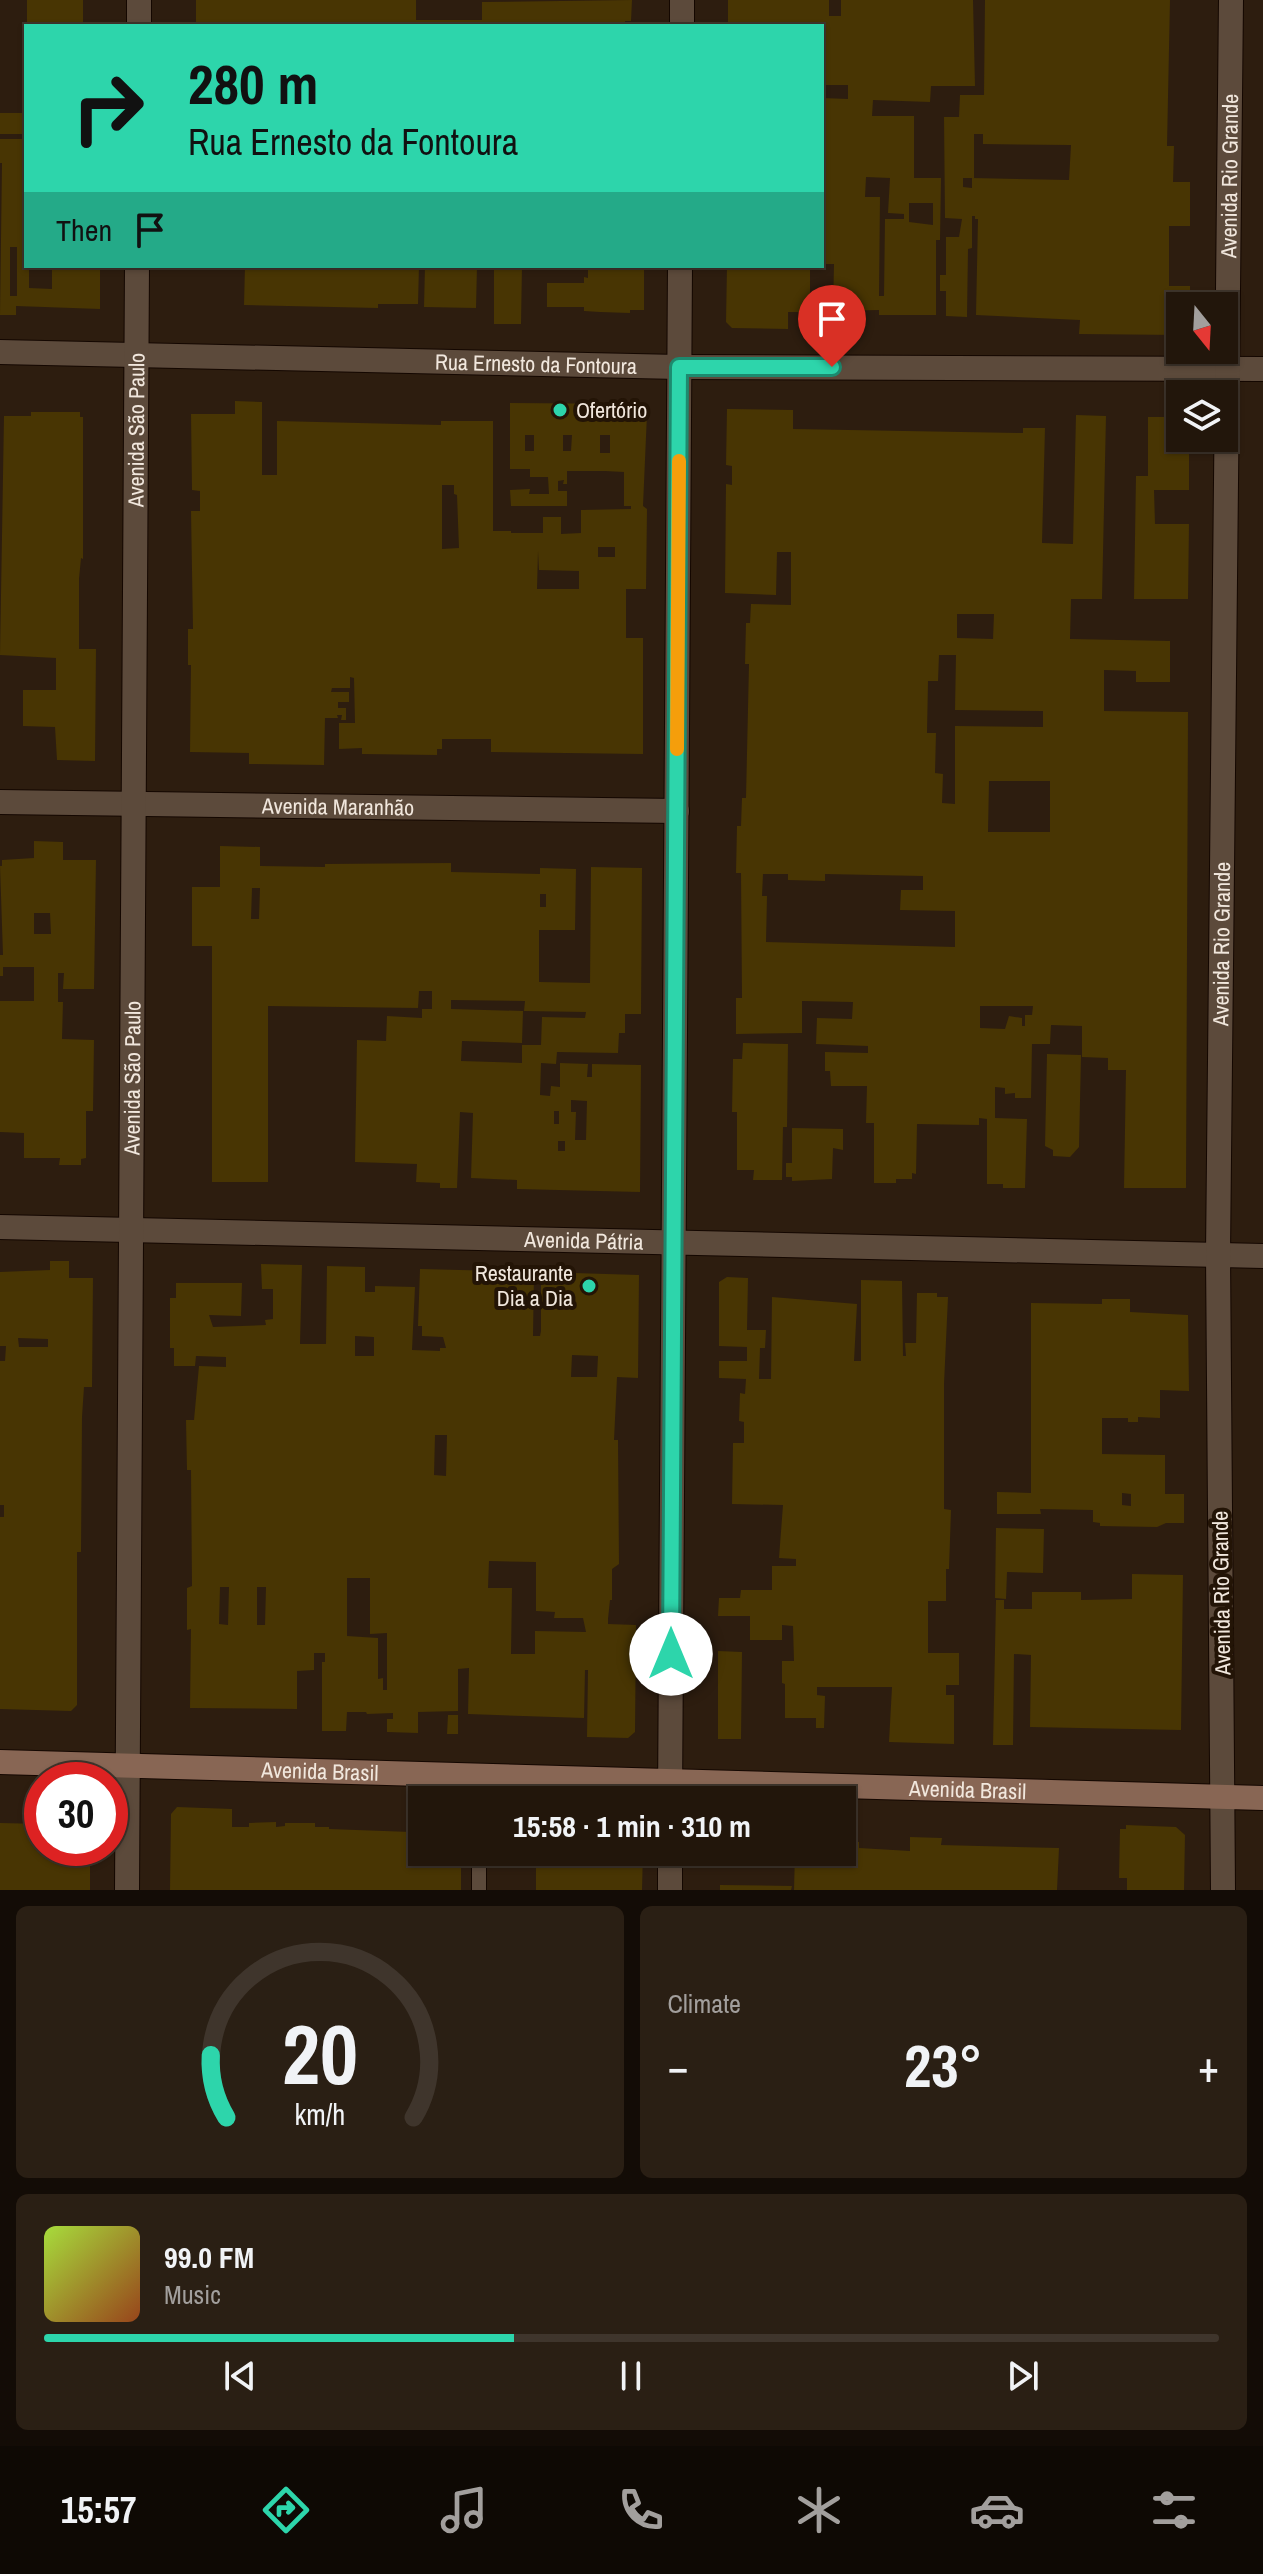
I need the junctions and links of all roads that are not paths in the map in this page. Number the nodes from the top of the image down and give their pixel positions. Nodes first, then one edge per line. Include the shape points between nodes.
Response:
1 (139, 0) edge
2 (682, 0) edge
3 (1231, 0) edge
4 (139, 24) edge
5 (682, 24) edge
6 (137, 268) edge
7 (680, 268) edge
8 (0, 352) edge
9 (137, 353) junction
10 (679, 367) junction
11 (1228, 369) junction
12 (1263, 369) edge
13 (0, 802) edge
14 (134, 804) junction
15 (677, 811) junction
16 (0, 1227) edge
17 (131, 1229) junction
18 (674, 1243) junction
19 (1218, 1254) junction
20 (1263, 1256) edge
21 (0, 1762) edge
22 (127, 1762) edge
23 (24, 1763) edge
24 (128, 1766) edge
25 (449, 1786) edge
26 (670, 1786) edge
27 (856, 1792) edge
28 (1223, 1797) junction
29 (1263, 1798) edge
30 (127, 1866) edge
31 (479, 1866) edge
32 (670, 1866) edge
33 (127, 1890) edge
34 (479, 1890) edge
35 (670, 1890) edge
36 (1223, 1890) edge

1 - 4 street
2 - 5 street
3 - 11 street, Avenida Rio Grande
6 - 9 street, Avenida São Paulo
7 - 10 street
8 - 9 street, Rua Ernesto da Fontoura
9 - 10 street, Rua Ernesto da Fontoura
9 - 14 street, Avenida São Paulo
10 - 11 street, Rua Ernesto da Fontoura
10 - 15 street
11 - 12 street, Rua Ernesto da Fontoura
11 - 19 street, Avenida Rio Grande
13 - 14 street, Avenida Maranhão
14 - 15 street, Avenida Maranhão
14 - 17 street, Avenida São Paulo
15 - 18 street
16 - 17 street, Avenida Pátria
17 - 18 street, Avenida Pátria
17 - 22 street, Avenida São Paulo
18 - 19 street, Avenida Pátria
18 - 26 street
19 - 20 street, Avenida Pátria
19 - 28 street, Avenida Rio Grande
21 - 23 main road, Avenida Brasil
24 - 25 main road, Avenida Brasil
27 - 28 main road, Avenida Brasil
28 - 29 main road, Avenida Brasil
28 - 36 street, Avenida Rio Grande
30 - 33 street, Avenida São Paulo
31 - 34 lane
32 - 35 street

